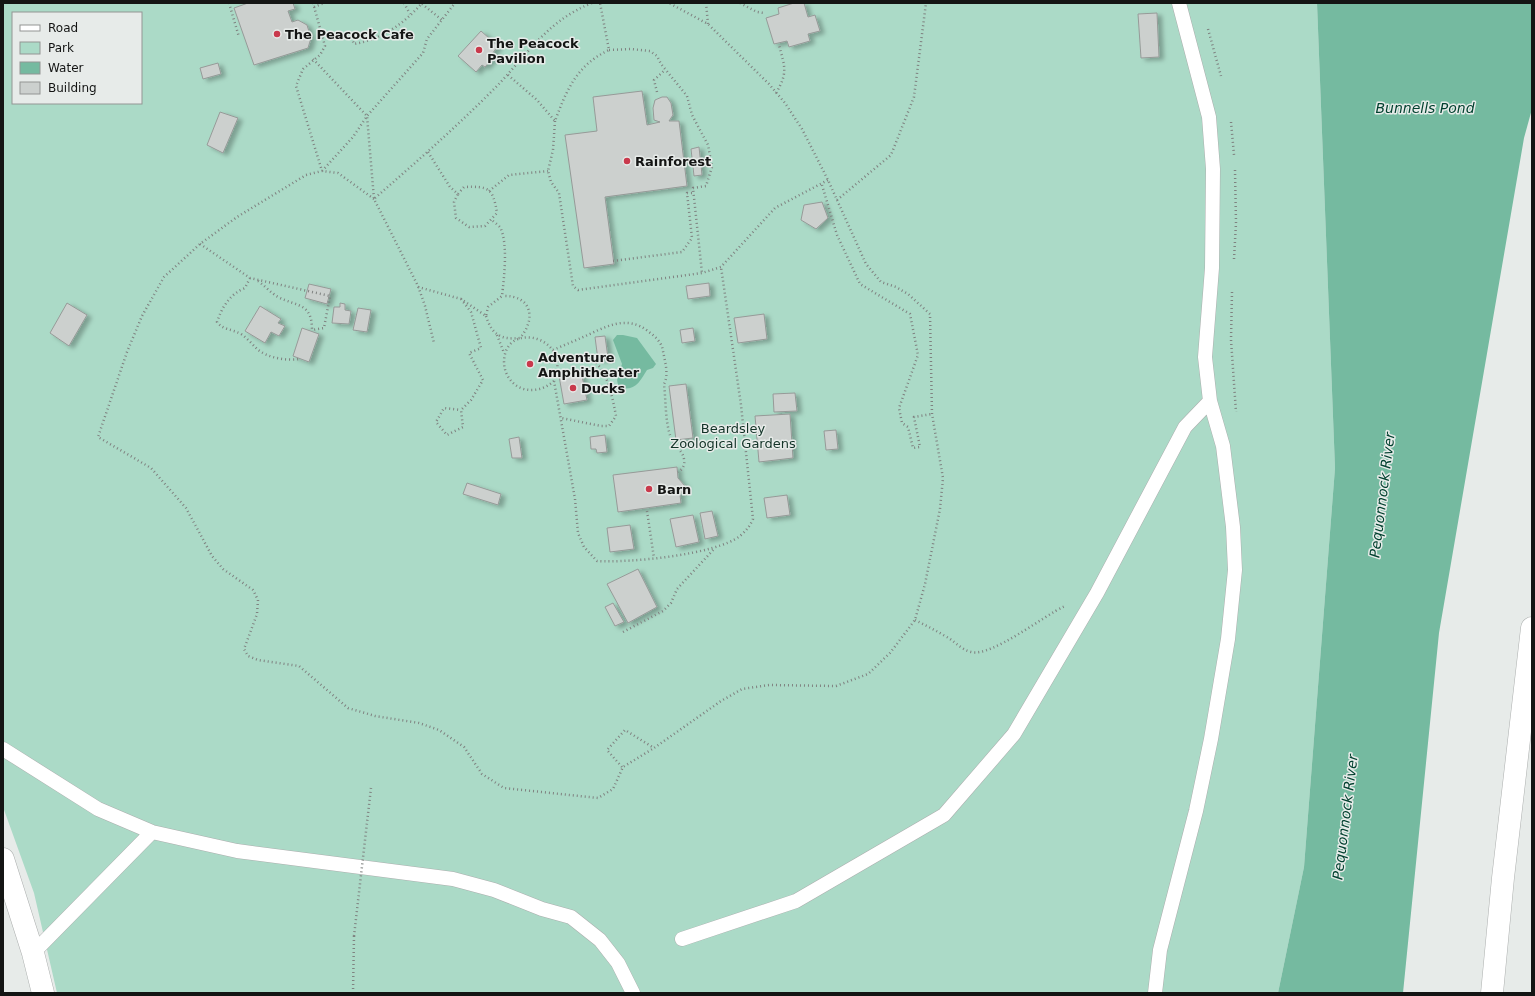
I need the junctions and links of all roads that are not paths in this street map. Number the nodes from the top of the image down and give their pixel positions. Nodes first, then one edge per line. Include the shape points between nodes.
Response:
1 (1179, 3) edge
2 (1210, 402) junction
3 (1532, 628) edge
4 (3, 749) edge
5 (152, 832) junction
6 (3, 859) edge
7 (682, 939) dead end
8 (33, 954) junction
9 (43, 993) edge
10 (633, 993) edge
11 (1155, 993) edge
12 (1492, 993) edge

1 - 2 lane via 1210,125 1213,169 1212,268 1205,357
2 - 7 lane via 1185,427 1097,593 1014,734 944,815 796,901
2 - 11 lane via 1223,446 1233,527 1234,577 1228,639 1211,739 1196,811 1160,950
3 - 12 main road
4 - 5 lane via 98,809
5 - 8 lane
5 - 10 lane via 237,851 453,878 494,890 542,909 571,917 600,940 618,963
6 - 8 main road
8 - 9 main road

